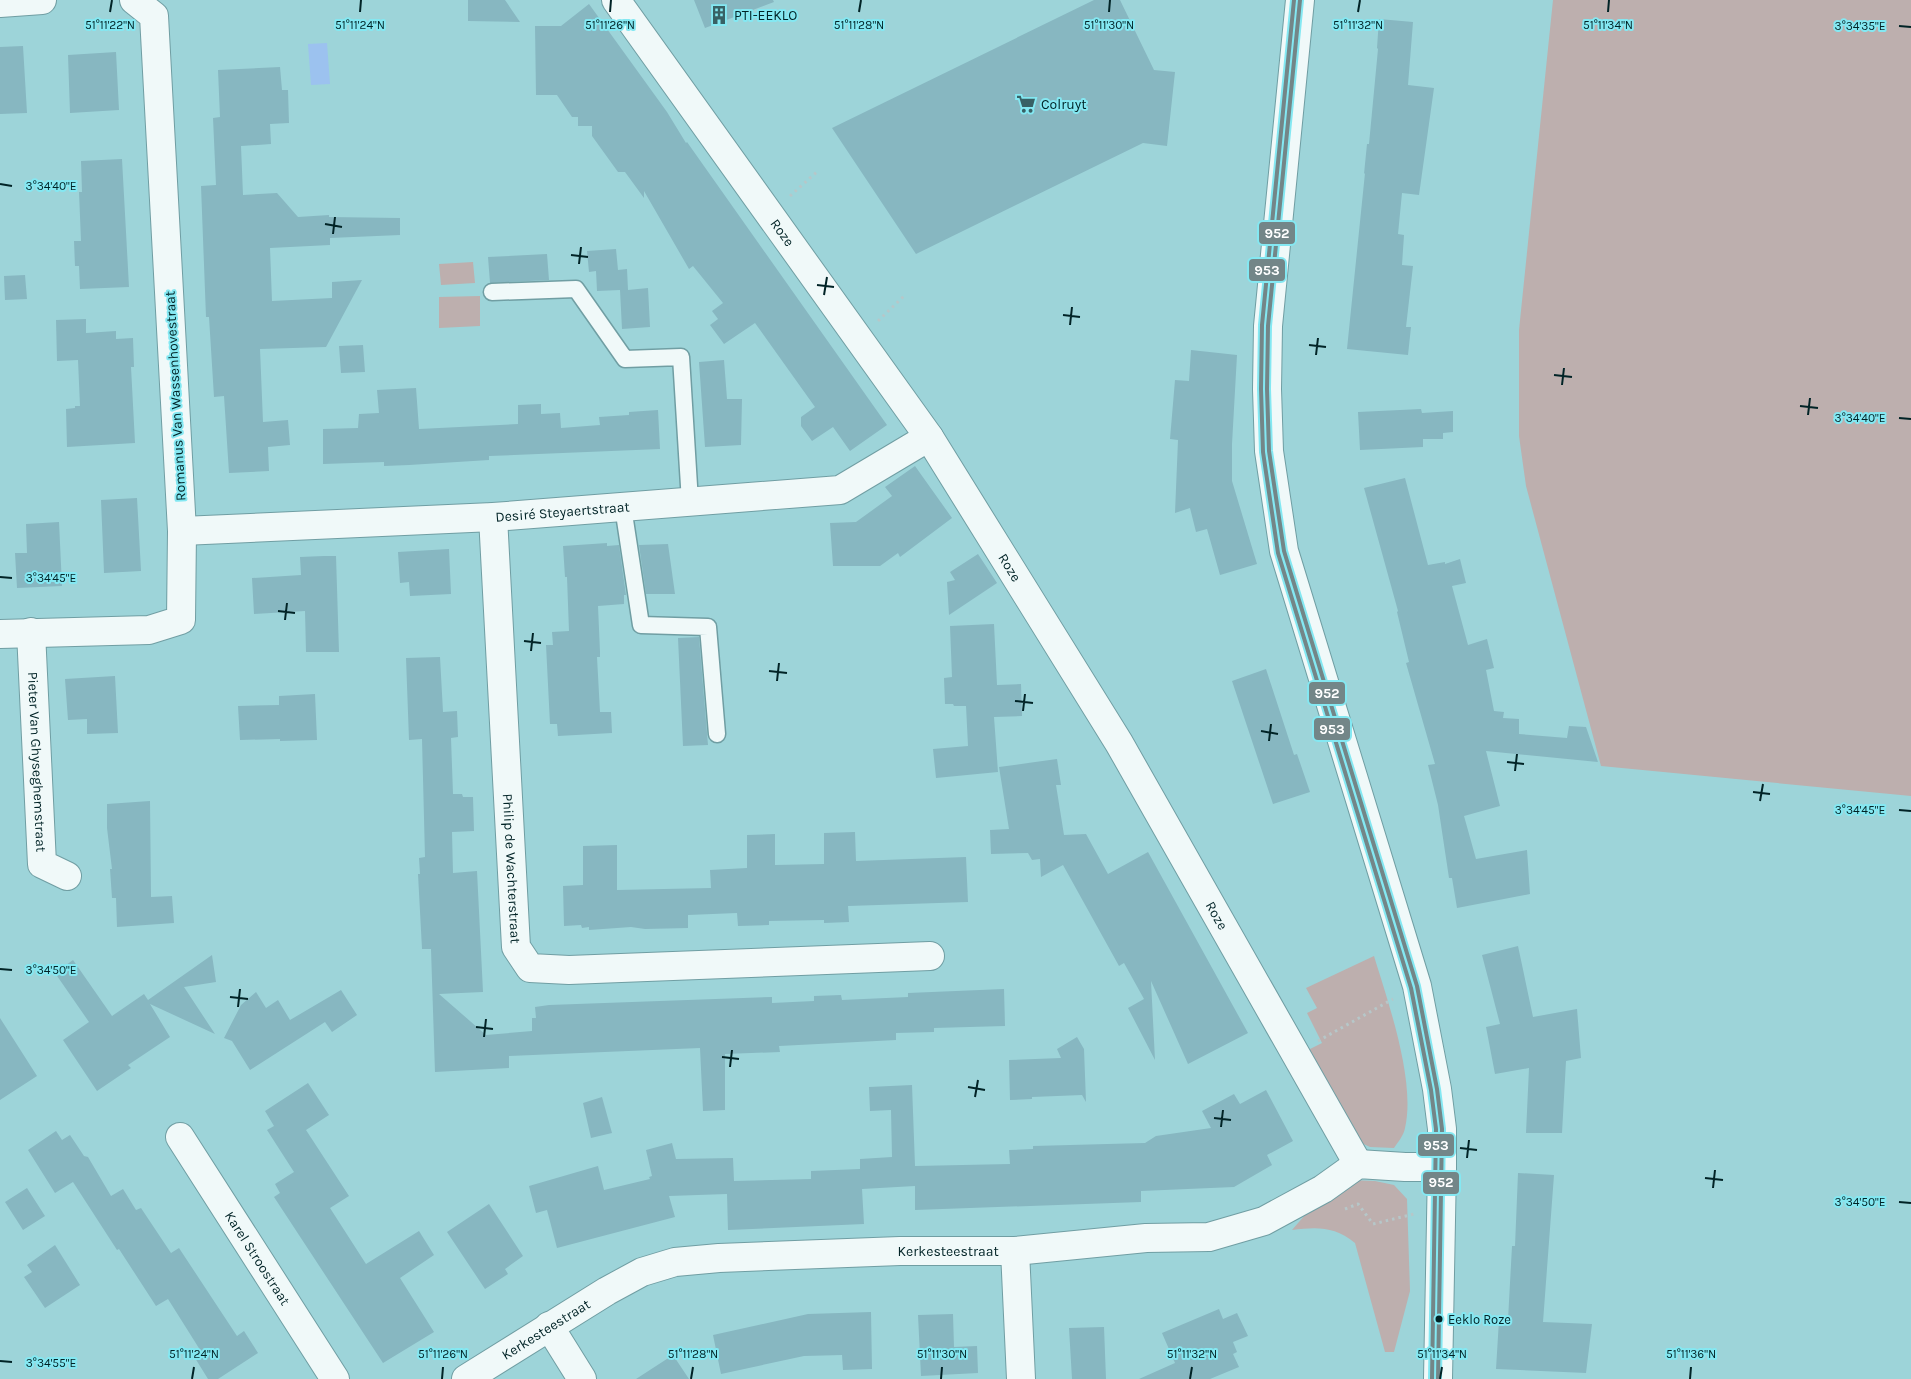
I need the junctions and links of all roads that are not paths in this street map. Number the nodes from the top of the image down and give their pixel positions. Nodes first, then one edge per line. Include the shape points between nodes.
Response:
1 (42, 0) edge
2 (134, 0) edge
3 (616, 0) edge
4 (1300, 0) edge
5 (0, 3) edge
6 (492, 292) dead end
7 (929, 437) junction
8 (690, 502) junction
9 (623, 507) junction
10 (494, 517) junction
11 (182, 531) junction
12 (31, 632) junction
13 (0, 634) edge
14 (717, 734) dead end
15 (67, 876) dead end
16 (930, 956) dead end
17 (180, 1137) dead end
18 (1358, 1164) junction
19 (1442, 1167) junction
20 (1015, 1251) junction
21 (549, 1326) junction
22 (335, 1379) edge
23 (466, 1379) edge
24 (582, 1379) edge
25 (1021, 1379) edge
26 (1438, 1379) edge

1 - 5 street
2 - 11 street, Romanus Van Wassenhovestraat via 154,16
3 - 7 street, Roze
4 - 19 street via 1268,326 1269,451 1284,551 1417,986 1437,1089
6 - 8 lane via 576,289 625,360 682,357
7 - 8 street, Desiré Steyaertstraat via 840,490
7 - 18 street, Roze via 1119,743
8 - 9 street, Desiré Steyaertstraat
9 - 10 street, Desiré Steyaertstraat
9 - 14 lane via 640,625 708,626
10 - 11 street, Desiré Steyaertstraat
10 - 16 street, Philip de Wachterstraat via 516,946 530,968 569,970
11 - 12 street, Romanus Van Wassenhovestraat via 181,620 148,630
12 - 13 street, Romanus Van Wassenhovestraat
12 - 15 street, Pieter Van Ghyseghemstraat via 42,864
17 - 22 street, Karel Stroostraat
18 - 19 street
18 - 20 street, Kerkesteestraat via 1323,1189 1264,1221 1209,1236 1146,1238
19 - 26 street
20 - 21 street, Kerkesteestraat via 900,1251 675,1262 642,1272
20 - 25 street
21 - 23 street, Kerkesteestraat
21 - 24 street

